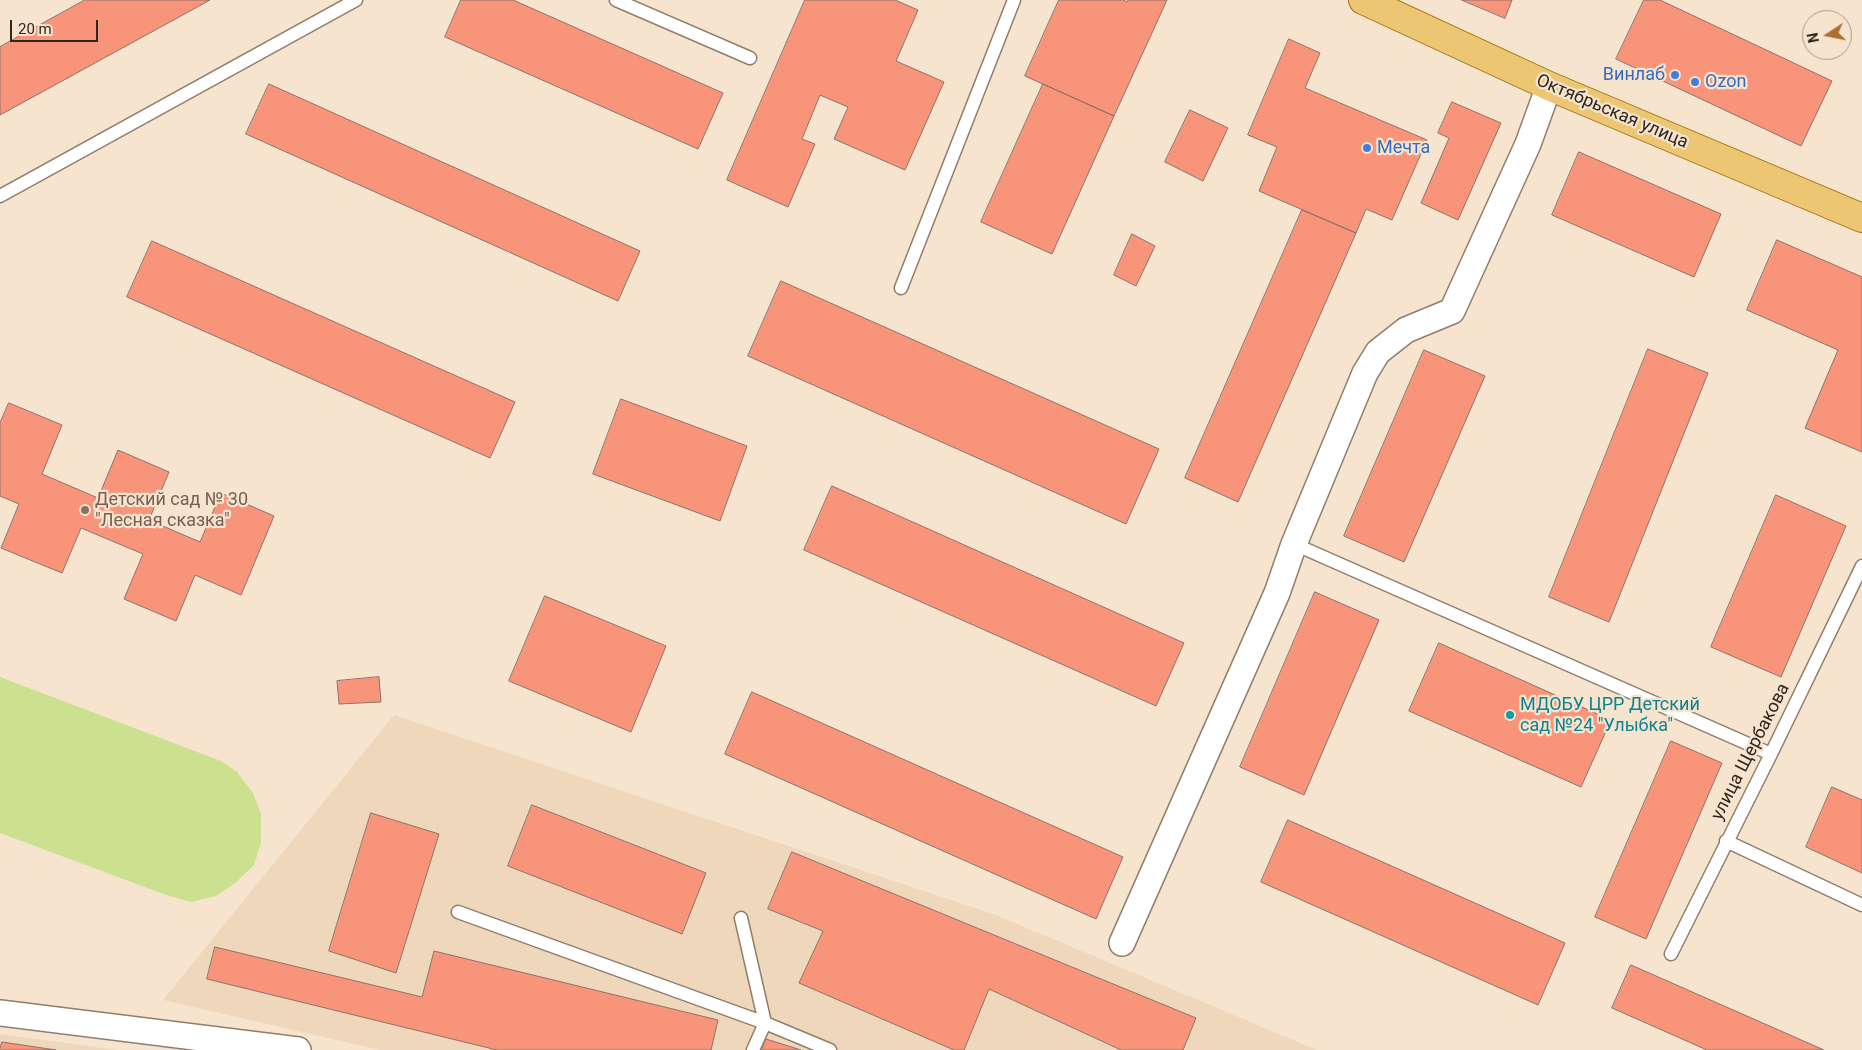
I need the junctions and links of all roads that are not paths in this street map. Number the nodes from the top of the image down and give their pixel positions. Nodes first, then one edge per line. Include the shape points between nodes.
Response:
1 (356, 0) edge
2 (616, 0) edge
3 (1014, 0) edge
4 (1363, 0) edge
5 (750, 58) dead end
6 (1549, 86) junction
7 (0, 196) edge
8 (1862, 218) edge
9 (901, 288) dead end
10 (1294, 544) junction
11 (1862, 566) edge
12 (1771, 754) junction
13 (1726, 840) junction
14 (1862, 905) edge
15 (458, 912) dead end
16 (741, 918) dead end
17 (1122, 943) dead end
18 (1671, 954) dead end
19 (0, 1013) edge
20 (765, 1023) junction
21 (298, 1050) edge
22 (753, 1050) edge
23 (830, 1050) edge

1 - 7 lane
2 - 5 lane
3 - 9 lane
4 - 6 main road, Октябрьская улица
6 - 8 main road, Октябрьская улица
6 - 10 street via 1528,144 1452,311 1406,330 1378,352 1365,373
10 - 12 lane
10 - 17 street via 1277,593
11 - 12 lane, улица Щербакова
12 - 13 lane, улица Щербакова
13 - 14 lane
13 - 18 lane, улица Щербакова
15 - 20 lane
16 - 20 lane
19 - 21 street
20 - 22 lane
20 - 23 lane

